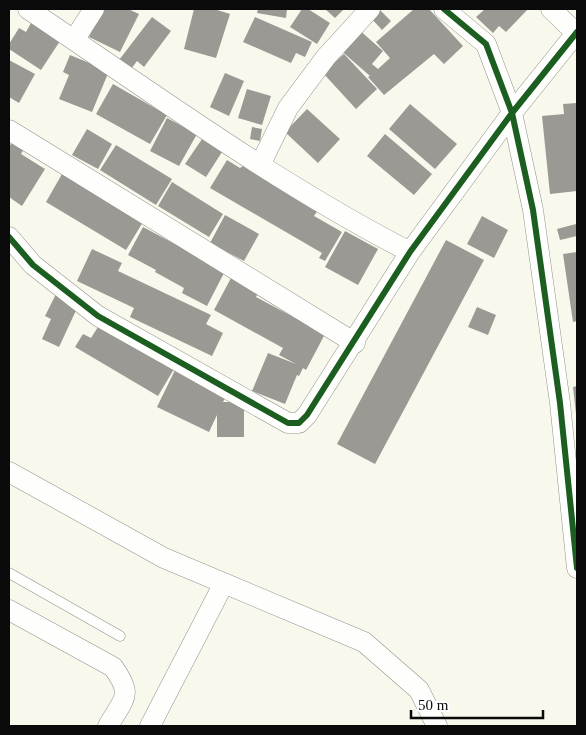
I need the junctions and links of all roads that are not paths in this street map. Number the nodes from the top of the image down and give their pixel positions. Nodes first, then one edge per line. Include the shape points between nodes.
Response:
1 (28, 9) edge
2 (94, 9) edge
3 (370, 9) edge
4 (444, 9) edge
5 (551, 9) edge
6 (577, 33) edge
7 (74, 40) junction
8 (512, 113) junction
9 (9, 130) edge
10 (260, 165) junction
11 (9, 237) edge
12 (410, 252) junction
13 (354, 343) junction
14 (11, 479) edge
15 (577, 568) edge
16 (9, 572) edge
17 (224, 583) junction
18 (9, 610) edge
19 (120, 636) dead end
20 (108, 726) edge
21 (150, 726) edge
22 (437, 726) edge

1 - 7 street
2 - 7 street
3 - 10 street via 326,57 288,108
4 - 8 street via 486,44
5 - 6 street
6 - 8 street
7 - 10 street
8 - 12 street
8 - 15 street via 533,210 560,403
9 - 13 street
10 - 12 street via 347,219
11 - 13 street via 33,265 98,316 288,423 299,423 307,415
12 - 13 street
14 - 17 street via 164,558
16 - 19 lane
17 - 21 street
17 - 22 street via 364,642 419,690
18 - 20 street via 113,667 125,683 127,694

